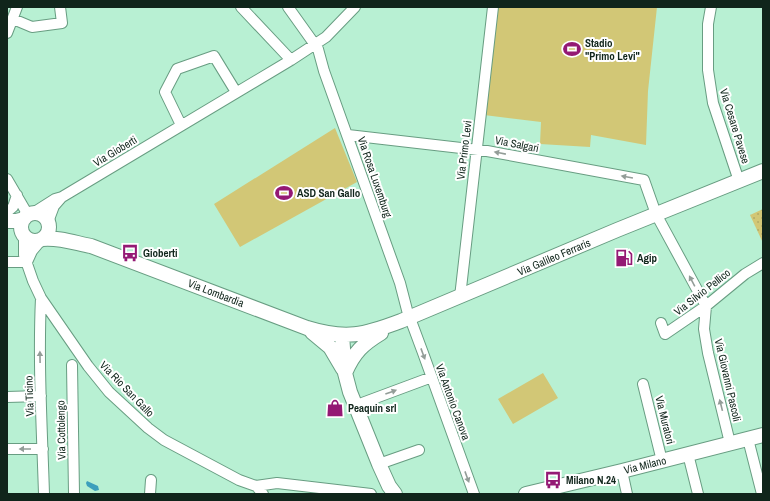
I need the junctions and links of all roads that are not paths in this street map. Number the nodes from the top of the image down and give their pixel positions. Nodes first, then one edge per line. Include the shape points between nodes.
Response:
1 (17, 7) edge
2 (60, 7) edge
3 (241, 7) edge
4 (288, 7) edge
5 (355, 7) edge
6 (493, 7) edge
7 (711, 7) edge
8 (13, 18) junction
9 (7, 33) edge
10 (315, 45) junction
11 (291, 60) junction
12 (236, 92) junction
13 (181, 125) junction
14 (348, 135) junction
15 (477, 150) junction
16 (763, 170) edge
17 (7, 179) edge
18 (739, 181) junction
19 (17, 196) junction
20 (62, 197) junction
21 (7, 212) edge
22 (656, 214) junction
23 (7, 221) edge
24 (48, 222) junction
25 (26, 223) junction
26 (7, 226) edge
27 (42, 239) junction
28 (91, 246) junction
29 (7, 262) edge
30 (27, 262) junction
31 (763, 263) edge
32 (460, 296) junction
33 (41, 298) junction
34 (706, 306) junction
35 (405, 319) junction
36 (661, 324) dead end
37 (307, 328) junction
38 (342, 336) junction
39 (72, 365) dead end
40 (345, 373) junction
41 (432, 377) junction
42 (643, 384) dead end
43 (41, 396) junction
44 (7, 397) edge
45 (354, 406) junction
46 (763, 435) edge
47 (748, 439) junction
48 (730, 443) junction
49 (7, 449) edge
50 (43, 449) junction
51 (419, 450) dead end
52 (688, 454) junction
53 (662, 461) junction
54 (380, 464) junction
55 (622, 471) junction
56 (151, 480) dead end
57 (256, 486) junction
58 (392, 493) edge
59 (44, 494) edge
60 (74, 494) edge
61 (150, 494) edge
62 (263, 494) edge
63 (371, 494) edge
64 (474, 494) edge
65 (526, 494) edge
66 (627, 494) edge
67 (698, 494) edge
68 (762, 494) edge

1 - 8 street
2 - 8 street via 62,23 32,27
3 - 11 street
4 - 10 street
5 - 10 street, Via Gioberti
6 - 15 street, Via Primo Levi
7 - 18 street, Via Cesare Pavese via 708,24 708,70 713,103
8 - 9 street
10 - 11 street, Via Gioberti
10 - 14 street, Via Rosa Luxemburg
11 - 12 street, Via Gioberti
12 - 13 street, Via Gioberti
12 - 13 street via 214,56 177,69 165,92
13 - 20 street, Via Gioberti
14 - 15 street, Via Salgari
14 - 35 street, Via Rosa Luxemburg via 400,283
22 -> 15 street, Via Salgari via 644,180
15 - 32 street, Via Primo Levi
16 - 18 main road, Via Galileo Ferraris
17 - 19 street
18 - 22 main road, Via Galileo Ferraris
19 - 21 street via 13,207
19 - 25 street
20 - 24 street via 54,206
20 - 25 street, Via Gioberti via 55,199
22 - 32 main road, Via Galileo Ferraris
34 -> 22 street
23 - 25 main road
24 - 25 main road via 43,216
24 - 27 main road via 49,230
24 - 28 main road, Via Lombardia
25 - 26 main road
25 - 27 main road via 32,240
25 - 30 street, Via Rio San Gallo via 24,255
27 - 28 main road, Via Lombardia via 54,238
27 - 30 street
28 - 37 main road, Via Lombardia
29 - 30 street
30 - 33 street, Via Rio San Gallo
31 - 34 street, Via Silvio Pellico via 745,274
32 - 35 main road, Via Galileo Ferraris
43 -> 33 street, Via Ticino
33 - 57 street, Via Rio San Gallo via 109,392 148,428 171,444 239,480
34 - 36 street, Via Silvio Pellico via 666,334
48 -> 34 street, Via Giovanni Pascoli via 708,353 704,329
35 - 38 main road, Via Galileo Ferraris via 376,331
35 - 40 main road via 368,340 353,357
35 -> 41 street, Via Antonio Canova
37 - 38 main road, Via Lombardia
37 - 40 main road via 330,347
38 - 40 main road
39 - 60 street, Via Cottolengo
40 - 45 main road
45 -> 41 street
41 -> 64 street, Via Antonio Canova
42 - 53 street, Via Muratori
43 - 44 street
43 - 50 street, Via Ticino
45 - 54 main road
46 - 47 main road, Via Milano
47 - 48 main road, Via Milano
47 - 68 street
48 - 52 main road, Via Milano
50 -> 49 street
50 - 59 street, Via Ticino
51 - 54 street
52 - 53 main road, Via Milano
52 - 67 street
53 - 55 main road, Via Milano
54 - 58 main road
55 - 65 main road, Via Milano
55 - 66 street
56 - 61 street
57 - 62 street, Via Rio San Gallo
57 - 63 street, Via Rio San Gallo via 277,483

